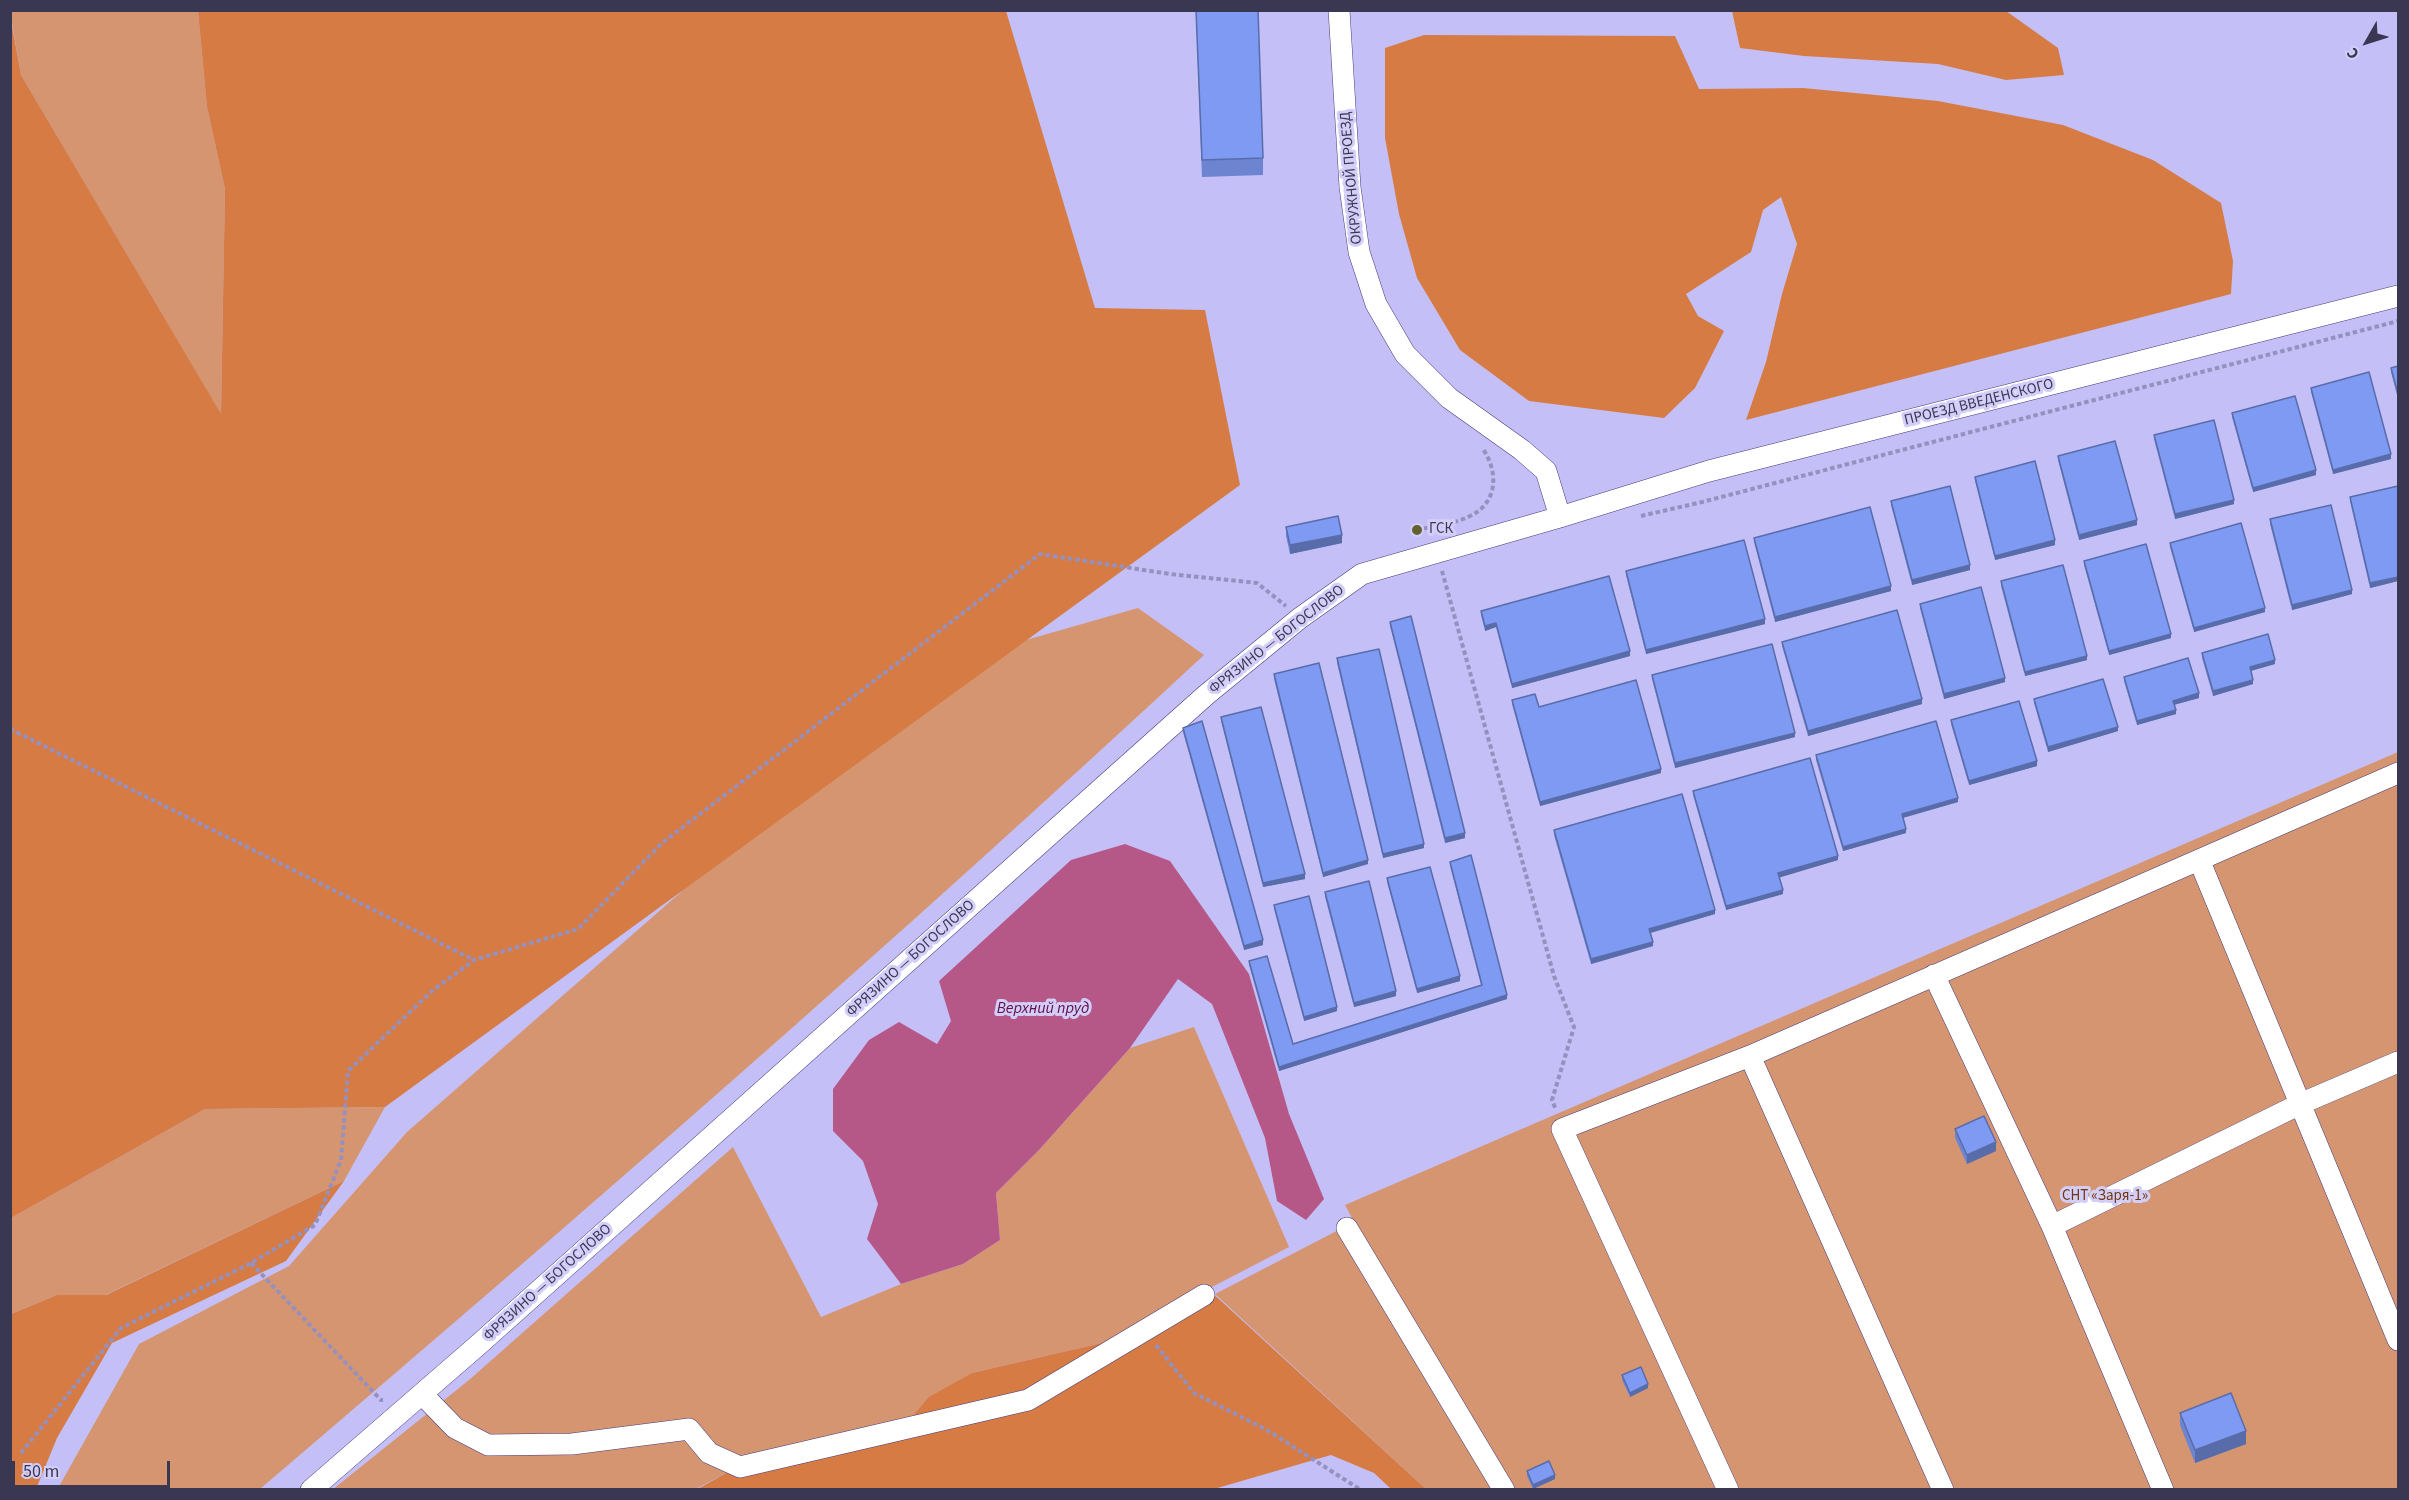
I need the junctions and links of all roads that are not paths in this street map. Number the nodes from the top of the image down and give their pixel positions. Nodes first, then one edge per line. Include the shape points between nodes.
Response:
1 (1339, 10) edge
2 (2398, 296) edge
3 (1560, 517) junction
4 (2398, 773) edge
5 (2200, 862) junction
6 (1934, 975) junction
7 (1750, 1056) junction
8 (2398, 1062) edge
9 (2300, 1104) junction
10 (2052, 1226) junction
11 (1347, 1228) dead end
12 (1204, 1295) dead end
13 (2398, 1340) edge
14 (422, 1394) junction
15 (311, 1490) edge
16 (1504, 1490) edge
17 (1728, 1490) edge
18 (1943, 1490) edge
19 (2163, 1490) edge

1 - 3 street, ОКРУЖНОЙ ПРОЕЗД via 1352,197 1359,252 1376,304 1405,354 1449,398 1546,471
2 - 3 street, ПРОЕЗД ВВЕДЕНСКОГО via 1709,471
3 - 14 street, ФРЯЗИНО — БОГОСЛОВО via 1362,574 1300,618 1206,695
4 - 5 street
5 - 6 street
5 - 9 street
6 - 7 street
6 - 10 street
7 - 17 street via 1562,1129
7 - 18 street
8 - 9 street
9 - 10 street
9 - 13 street
10 - 19 street
11 - 16 street
12 - 14 street via 1028,1400 740,1467 709,1453 689,1429 572,1443 488,1445 455,1428
14 - 15 street, ФРЯЗИНО — БОГОСЛОВО

